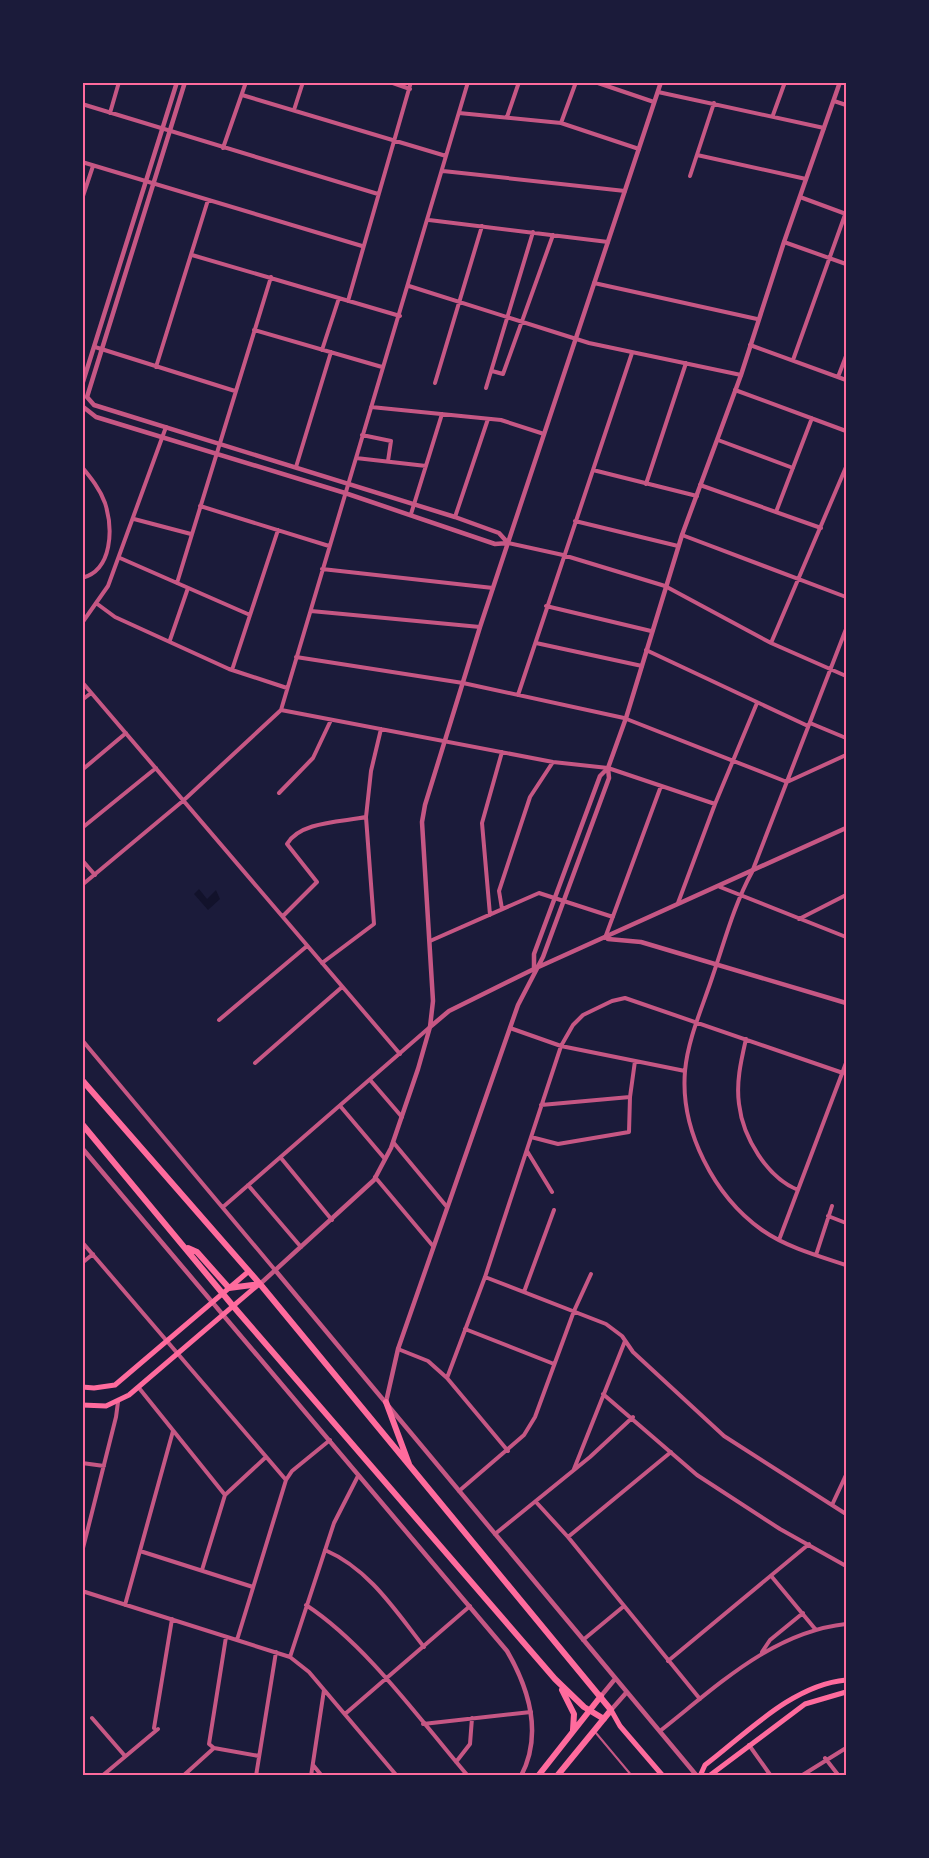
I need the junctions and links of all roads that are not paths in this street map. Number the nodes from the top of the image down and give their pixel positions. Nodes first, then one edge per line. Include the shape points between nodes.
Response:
1 (119, 82) edge
2 (177, 82) edge
3 (186, 82) edge
4 (246, 82) edge
5 (303, 82) edge
6 (390, 82) edge
7 (411, 82) edge
8 (468, 82) edge
9 (519, 82) edge
10 (576, 82) edge
11 (595, 82) edge
12 (661, 82) edge
13 (840, 82) edge
14 (785, 83) edge
15 (410, 89) junction
16 (658, 92) junction
17 (242, 95) junction
18 (834, 101) junction
19 (654, 102) junction
20 (714, 103) junction
21 (82, 104) edge
22 (846, 105) edge
23 (294, 110) junction
24 (110, 113) junction
25 (459, 113) junction
26 (773, 115) junction
27 (507, 117) junction
28 (561, 123) junction
29 (824, 128) junction
30 (162, 129) junction
31 (170, 132) junction
32 (394, 141) junction
33 (223, 148) junction
34 (639, 149) junction
35 (697, 155) junction
36 (446, 156) junction
37 (82, 162) edge
38 (93, 166) junction
39 (443, 171) junction
40 (690, 176) dead end
41 (806, 179) junction
42 (146, 182) junction
43 (154, 183) junction
44 (625, 191) junction
45 (378, 194) junction
46 (800, 197) junction
47 (82, 199) edge
48 (208, 200) junction
49 (846, 213) edge
50 (429, 220) junction
51 (482, 226) junction
52 (533, 232) junction
53 (554, 235) junction
54 (608, 242) junction
55 (784, 242) junction
56 (362, 246) junction
57 (192, 255) junction
58 (830, 258) junction
59 (846, 264) edge
60 (271, 277) junction
61 (594, 283) junction
62 (409, 286) junction
63 (339, 298) junction
64 (348, 301) junction
65 (459, 301) junction
66 (400, 316) junction
67 (509, 318) junction
68 (757, 320) junction
69 (522, 322) junction
70 (254, 330) junction
71 (576, 339) junction
72 (750, 345) junction
73 (95, 346) junction
74 (103, 349) junction
75 (322, 350) junction
76 (331, 352) junction
77 (632, 353) junction
78 (846, 356) edge
79 (793, 360) junction
80 (686, 363) junction
81 (156, 367) junction
82 (382, 367) junction
83 (492, 370) junction
84 (741, 375) junction
85 (838, 377) junction
86 (846, 380) edge
87 (435, 383) dead end
88 (82, 385) edge
89 (486, 388) dead end
90 (735, 390) junction
91 (235, 391) junction
92 (89, 401) junction
93 (82, 404) edge
94 (371, 407) junction
95 (442, 414) junction
96 (812, 418) junction
97 (488, 419) junction
98 (166, 427) junction
99 (846, 431) edge
100 (544, 434) junction
101 (362, 435) junction
102 (163, 437) junction
103 (717, 440) junction
104 (219, 443) junction
105 (216, 453) junction
106 (356, 458) junction
107 (388, 462) junction
108 (426, 466) junction
109 (82, 467) edge
110 (296, 467) junction
111 (846, 467) edge
112 (793, 468) junction
113 (593, 471) junction
114 (348, 483) junction
115 (646, 484) junction
116 (700, 486) junction
117 (345, 493) junction
118 (697, 496) junction
119 (414, 505) junction
120 (200, 506) junction
121 (776, 512) junction
122 (411, 514) junction
123 (455, 517) junction
124 (134, 519) junction
125 (575, 521) junction
126 (821, 528) junction
127 (278, 530) junction
128 (191, 534) junction
129 (681, 535) junction
130 (508, 543) junction
131 (329, 546) junction
132 (678, 546) junction
133 (563, 555) junction
134 (120, 558) junction
135 (322, 569) junction
136 (82, 578) edge
137 (801, 580) junction
138 (177, 583) junction
139 (665, 586) junction
140 (188, 588) junction
141 (493, 588) junction
142 (846, 597) edge
143 (96, 603) junction
144 (546, 606) junction
145 (311, 611) junction
146 (250, 615) junction
147 (82, 623) edge
148 (480, 627) junction
149 (846, 629) edge
150 (651, 631) junction
151 (170, 640) junction
152 (536, 643) junction
153 (771, 643) junction
154 (646, 649) junction
155 (296, 657) junction
156 (642, 666) junction
157 (232, 670) junction
158 (830, 670) junction
159 (846, 676) edge
160 (82, 682) edge
161 (463, 683) junction
162 (287, 688) junction
163 (91, 693) junction
164 (518, 695) junction
165 (82, 700) edge
166 (757, 703) junction
167 (281, 710) junction
168 (626, 718) junction
169 (331, 720) junction
170 (809, 724) junction
171 (381, 729) junction
172 (126, 733) junction
173 (846, 738) edge
174 (445, 741) junction
175 (502, 752) junction
176 (846, 755) edge
177 (733, 760) junction
178 (553, 762) junction
179 (156, 767) junction
180 (608, 768) junction
181 (82, 770) edge
182 (787, 782) junction
183 (661, 786) junction
184 (279, 793) dead end
185 (184, 800) junction
186 (715, 804) junction
187 (366, 817) junction
188 (82, 828) edge
189 (846, 828) edge
190 (82, 860) edge
191 (752, 872) junction
192 (95, 874) junction
193 (82, 885) edge
194 (720, 887) junction
195 (739, 896) junction
196 (846, 896) edge
197 (554, 897) junction
198 (563, 900) junction
199 (677, 907) junction
200 (502, 909) junction
201 (490, 915) junction
202 (283, 916) junction
203 (613, 917) junction
204 (798, 919) junction
205 (846, 937) edge
206 (605, 939) junction
207 (430, 941) junction
208 (307, 946) junction
209 (322, 963) junction
210 (717, 965) junction
211 (534, 969) junction
212 (342, 987) junction
213 (846, 1003) edge
214 (219, 1020) dead end
215 (698, 1022) junction
216 (430, 1027) junction
217 (510, 1028) junction
218 (746, 1039) junction
219 (82, 1040) edge
220 (561, 1046) junction
221 (400, 1054) junction
222 (635, 1061) junction
223 (255, 1063) dead end
224 (846, 1063) edge
225 (685, 1071) junction
226 (843, 1073) junction
227 (82, 1080) edge
228 (370, 1080) junction
229 (630, 1098) junction
230 (542, 1105) junction
231 (341, 1107) junction
232 (402, 1116) junction
233 (82, 1124) edge
234 (531, 1137) junction
235 (393, 1142) junction
236 (82, 1148) edge
237 (526, 1151) junction
238 (281, 1158) junction
239 (386, 1159) junction
240 (375, 1177) junction
241 (248, 1185) junction
242 (798, 1190) junction
243 (552, 1192) dead end
244 (832, 1206) dead end
245 (223, 1207) junction
246 (447, 1207) junction
247 (554, 1210) dead end
248 (828, 1216) junction
249 (332, 1220) junction
250 (846, 1222) edge
251 (779, 1240) junction
252 (82, 1242) edge
253 (184, 1246) junction
254 (433, 1246) junction
255 (301, 1248) junction
256 (93, 1254) junction
257 (816, 1255) junction
258 (82, 1263) edge
259 (846, 1265) edge
260 (275, 1270) junction
261 (249, 1271) junction
262 (591, 1274) dead end
263 (485, 1277) junction
264 (260, 1284) junction
265 (229, 1288) junction
266 (524, 1292) junction
267 (223, 1294) junction
268 (214, 1301) junction
269 (234, 1306) junction
270 (574, 1311) junction
271 (225, 1314) junction
272 (465, 1329) junction
273 (625, 1341) junction
274 (167, 1342) junction
275 (398, 1349) junction
276 (178, 1353) junction
277 (554, 1364) junction
278 (447, 1378) junction
279 (82, 1387) edge
280 (139, 1388) junction
281 (603, 1394) junction
282 (118, 1402) junction
283 (386, 1402) junction
284 (82, 1405) edge
285 (633, 1417) junction
286 (173, 1431) junction
287 (330, 1440) junction
288 (508, 1451) junction
289 (670, 1452) junction
290 (266, 1457) junction
291 (82, 1463) edge
292 (104, 1466) junction
293 (574, 1470) junction
294 (414, 1473) junction
295 (846, 1475) edge
296 (358, 1476) junction
297 (286, 1480) junction
298 (459, 1491) junction
299 (225, 1495) junction
300 (536, 1502) junction
301 (832, 1505) junction
302 (846, 1514) edge
303 (495, 1535) junction
304 (568, 1537) junction
305 (809, 1544) junction
306 (325, 1550) junction
307 (140, 1551) junction
308 (82, 1552) edge
309 (846, 1566) edge
310 (202, 1570) junction
311 (772, 1577) junction
312 (253, 1587) junction
313 (82, 1592) edge
314 (125, 1605) junction
315 (306, 1605) junction
316 (470, 1606) junction
317 (624, 1606) junction
318 (803, 1613) junction
319 (172, 1619) junction
320 (846, 1624) edge
321 (816, 1630) junction
322 (226, 1637) junction
323 (237, 1640) junction
324 (582, 1640) junction
325 (424, 1647) junction
326 (276, 1652) junction
327 (761, 1653) junction
328 (290, 1657) junction
329 (668, 1661) junction
330 (385, 1679) junction
331 (555, 1679) junction
332 (615, 1679) junction
333 (846, 1680) edge
334 (324, 1690) junction
335 (846, 1692) edge
336 (626, 1693) junction
337 (601, 1696) junction
338 (700, 1699) junction
339 (589, 1710) junction
340 (611, 1710) junction
341 (531, 1712) junction
342 (345, 1714) junction
343 (92, 1718) dead end
344 (472, 1718) junction
345 (604, 1719) junction
346 (423, 1724) junction
347 (620, 1726) junction
348 (594, 1731) junction
349 (660, 1731) junction
350 (572, 1733) junction
351 (749, 1745) junction
352 (214, 1748) junction
353 (846, 1748) edge
354 (125, 1756) junction
355 (259, 1756) junction
356 (825, 1758) junction
357 (456, 1762) junction
358 (313, 1765) junction
359 (82, 1772) edge
360 (86, 1776) edge
361 (102, 1776) edge
362 (183, 1776) edge
363 (255, 1776) edge
364 (311, 1776) edge
365 (322, 1776) edge
366 (397, 1776) edge
367 (468, 1776) edge
368 (521, 1776) edge
369 (538, 1776) edge
370 (557, 1776) edge
371 (632, 1776) edge
372 (663, 1776) edge
373 (698, 1776) edge
374 (709, 1776) edge
375 (771, 1776) edge
376 (801, 1776) edge
377 (839, 1776) edge

1 - 24 street
2 - 30 street
3 - 31 street
4 - 17 street
5 - 23 street
6 - 15 street
7 - 15 street
8 - 25 street
9 - 27 street
10 - 28 street
11 - 19 street
12 - 16 street
13 - 18 street
14 - 26 street
15 - 32 street
16 - 19 street
16 - 20 street
17 - 23 street
17 - 33 street
18 - 22 street
18 - 29 street
19 - 34 street
20 - 26 street
20 - 35 street
21 - 24 street
23 - 32 street
24 - 30 street
25 - 27 street
25 - 36 street
26 - 29 street
27 - 28 street
28 - 34 street
29 - 41 street
30 - 31 street
30 - 42 street
31 - 33 street
31 - 43 street
32 - 36 street
32 - 45 street
33 - 45 street
34 - 44 street
35 - 40 street
35 - 41 street
36 - 39 street
37 - 38 street
38 - 42 street
38 - 47 street
39 - 44 street
39 - 50 street
41 - 46 street
42 - 43 street
42 - 73 street
43 - 48 street
43 - 74 street
44 - 54 street
45 - 56 street
46 - 49 street
46 - 55 street
48 - 56 street
48 - 57 street
49 - 58 street
50 - 51 street
50 - 62 street
51 - 52 street
51 - 65 street
52 - 53 street
52 - 67 street
53 - 54 street
53 - 69 street
54 - 61 street
55 - 58 street
55 - 68 street
56 - 64 street
57 - 60 street
57 - 81 street
58 - 59 street
58 - 79 street
60 - 63 street
60 - 70 street
61 - 68 street
61 - 71 street
62 - 65 street
62 - 66 street
63 - 64 street
63 - 75 street
64 - 66 street
65 - 67 street
65 - 87 street
66 - 82 street
67 - 69 street
67 - 83 street
68 - 72 street
69 - 71 street
69 - 83 street via 503,374
70 - 75 street
70 - 91 street
71 - 77 street
71 - 100 street
72 - 79 street
72 - 84 street
73 - 74 street
73 - 88 street
74 - 81 street
74 - 92 street
75 - 76 street
76 - 82 street
76 - 110 street
77 - 80 street
77 - 113 street
78 - 85 street
79 - 85 street
80 - 84 street
80 - 115 street
81 - 91 street
82 - 94 street
83 - 89 street
84 - 90 street
85 - 86 street
90 - 96 street
90 - 103 street
91 - 104 street
92 - 93 street
92 - 98 street
93 - 102 street via 96,417
94 - 95 street
94 - 101 street
95 - 97 street
95 - 108 street
96 - 99 street
96 - 112 street
97 - 100 street
97 - 123 street
98 - 102 street
98 - 104 street
100 - 130 street
101 - 106 street
101 - 107 street via 391,441
102 - 105 street
102 - 124 street
103 - 112 street
103 - 116 street
104 - 105 street
104 - 110 street
105 - 117 street
105 - 120 street
106 - 107 street
106 - 114 street
107 - 108 street
108 - 119 street
109 - 136 street via 105,502 108,552 98,572
110 - 114 street
111 - 126 street
112 - 121 street
113 - 115 street
113 - 125 street
114 - 117 street
114 - 119 street
115 - 118 street
116 - 118 street
116 - 121 street
117 - 122 street
117 - 131 street
118 - 129 street
119 - 122 street
119 - 123 street
120 - 127 street
120 - 128 street
121 - 126 street
122 - 130 street via 495,544
123 - 130 street via 499,533
124 - 128 street
124 - 134 street
125 - 132 street
125 - 133 street
126 - 137 street
127 - 131 street
127 - 146 street
128 - 138 street
129 - 132 street
129 - 137 street
130 - 133 street
130 - 141 street
131 - 135 street
132 - 139 street
133 - 139 street
133 - 144 street
134 - 138 street
134 - 143 street
135 - 141 street
135 - 145 street
137 - 142 street
137 - 153 street
138 - 140 street
139 - 150 street
139 - 153 street
140 - 146 street
140 - 151 street
141 - 148 street
143 - 147 street
143 - 151 street via 116,617
144 - 150 street
144 - 152 street
145 - 148 street
145 - 155 street
146 - 157 street
148 - 161 street
149 - 158 street
150 - 154 street
151 - 157 street
152 - 156 street
152 - 164 street
153 - 158 street
154 - 156 street
154 - 166 street
155 - 161 street
155 - 162 street
156 - 168 street
157 - 162 street
158 - 159 street
158 - 170 street
160 - 163 street
161 - 164 street
161 - 174 street
162 - 167 street
163 - 165 street
163 - 172 street
164 - 168 street
166 - 170 street
166 - 177 street
167 - 169 street
167 - 185 street
168 - 177 street
168 - 180 street
169 - 171 street
169 - 184 street via 314,758
170 - 173 street
170 - 182 street
171 - 174 street
171 - 187 street
172 - 179 street
172 - 181 street
174 - 175 street
174 - 207 street via 422,822
175 - 178 street
175 - 201 street via 482,823
176 - 182 street
177 - 182 street
177 - 186 street
178 - 180 street
178 - 200 street via 530,797 499,891
179 - 185 street
179 - 188 street
180 - 183 street
180 - 197 street via 600,776
180 - 198 street via 609,778
182 - 191 street
183 - 186 street
183 - 203 street
185 - 192 street
185 - 202 street
186 - 199 street
187 - 202 street via 303,829 288,841 317,882
187 - 209 street via 375,920 371,929
189 - 191 street
190 - 192 street
191 - 194 street
191 - 195 street
192 - 193 street
194 - 195 street
194 - 199 street
195 - 204 street
195 - 210 street
196 - 204 street
197 - 198 street
197 - 200 street via 539,893
197 - 211 street via 534,954
198 - 203 street
198 - 211 street via 543,957
199 - 206 street
200 - 201 street
201 - 207 street
202 - 208 street
203 - 206 street
204 - 205 street
206 - 210 street via 641,942
206 - 211 street
207 - 216 street
208 - 209 street
208 - 214 street
209 - 212 street
210 - 213 street
210 - 215 street
211 - 216 street via 449,1011
211 - 217 street
212 - 221 street
212 - 223 street
215 - 218 street
215 - 220 street via 618,998 583,1015
215 - 225 street
216 - 221 street
216 - 232 street
217 - 220 street
217 - 246 street
218 - 226 street
218 - 242 street via 738,1087 744,1124 777,1178
219 - 245 street
220 - 222 street
220 - 230 street
221 - 228 street
222 - 225 street
222 - 229 street
224 - 226 street
225 - 251 street via 688,1112 698,1149 733,1205
226 - 242 street
227 - 261 main road
228 - 231 street
228 - 232 street
229 - 230 street
229 - 234 street via 631,1129 626,1134 558,1144
230 - 234 street
231 - 238 street
231 - 239 street
232 - 235 street
233 - 253 main road
234 - 237 street
235 - 239 street
235 - 246 street
236 - 268 street
237 - 243 street
237 - 263 street
238 - 241 street
238 - 249 street
239 - 240 street
240 - 249 street
240 - 254 street
241 - 245 street
241 - 255 street
242 - 251 street
244 - 248 street
245 - 260 street
246 - 254 street
247 - 266 street
248 - 250 street
248 - 257 street
249 - 255 street
251 - 257 street
252 - 256 street
253 - 265 main road via 197,1252
253 - 267 main road
254 - 275 street
255 - 260 street
256 - 258 street
256 - 274 street
257 - 259 street
260 - 264 street
260 - 283 street
261 - 264 main road
261 - 265 main road
262 - 270 street
263 - 266 street
263 - 272 street
264 - 265 main road
264 - 269 main road
264 - 294 main road
265 - 267 main road
266 - 270 street
267 - 268 main road
267 - 269 main road
268 - 271 street
268 - 274 main road
269 - 271 main road
269 - 331 main road
270 - 273 street via 606,1324
270 - 277 street
271 - 276 main road
271 - 287 street
272 - 277 street
272 - 278 street
273 - 281 street
273 - 301 street via 724,1436
274 - 276 street
274 - 279 main road via 115,1385
275 - 278 street via 428,1361
275 - 283 street
276 - 280 main road
276 - 290 street
277 - 288 street via 535,1416
278 - 288 street
280 - 282 main road
280 - 286 street
281 - 285 street
281 - 293 street
282 - 284 main road
282 - 292 street
283 - 294 main road
283 - 298 street
285 - 289 street
285 - 293 street
286 - 299 street
286 - 307 street
287 - 296 street
287 - 297 street
288 - 298 street
289 - 304 street
289 - 305 street via 705,1481
290 - 297 street
290 - 299 street
291 - 292 street
292 - 308 street
293 - 300 street
294 - 337 main road
295 - 301 street
296 - 306 street via 342,1504
296 - 316 street
297 - 312 street
298 - 303 street
299 - 310 street
300 - 303 street
300 - 304 street
301 - 302 street
303 - 324 street
304 - 317 street
305 - 309 street
305 - 311 street
306 - 315 street
306 - 325 street via 360,1570
307 - 310 street
307 - 314 street
310 - 312 street
311 - 318 street
311 - 329 street
312 - 323 street
313 - 314 street
314 - 319 street
315 - 328 street
315 - 330 street via 344,1633
316 - 325 street
316 - 341 street via 507,1651 523,1682
317 - 324 street
317 - 329 street
318 - 321 street
318 - 327 street via 770,1640
319 - 322 street
319 - 354 street via 156,1728
320 - 321 street
321 - 327 street
322 - 323 street
322 - 352 street via 207,1738
323 - 326 street
324 - 332 street
325 - 330 street
326 - 328 street
326 - 355 street
327 - 338 street
328 - 334 street
329 - 338 street
330 - 342 street
330 - 346 street
331 - 339 main road
331 - 350 main road via 571,1705
332 - 336 street
332 - 337 street
333 - 373 main road via 820,1686 785,1704 705,1765
334 - 342 street
334 - 358 street
335 - 351 main road via 805,1704
336 - 340 street
336 - 349 street
337 - 339 main road
337 - 340 main road
338 - 349 street
339 - 345 main road
339 - 350 main road
340 - 345 main road
340 - 347 main road
341 - 344 street
341 - 368 street via 531,1742
342 - 366 street
343 - 354 street
344 - 346 street
344 - 357 street via 470,1744
345 - 347 main road
345 - 348 main road
346 - 357 street
347 - 372 main road
348 - 370 main road
348 - 371 lane
349 - 373 street
350 - 369 main road
351 - 374 main road
351 - 375 street
352 - 355 street
352 - 362 street
353 - 356 street
354 - 361 street
355 - 363 street
356 - 376 street
356 - 377 street
357 - 367 street
358 - 364 street
358 - 365 street
359 - 360 street

